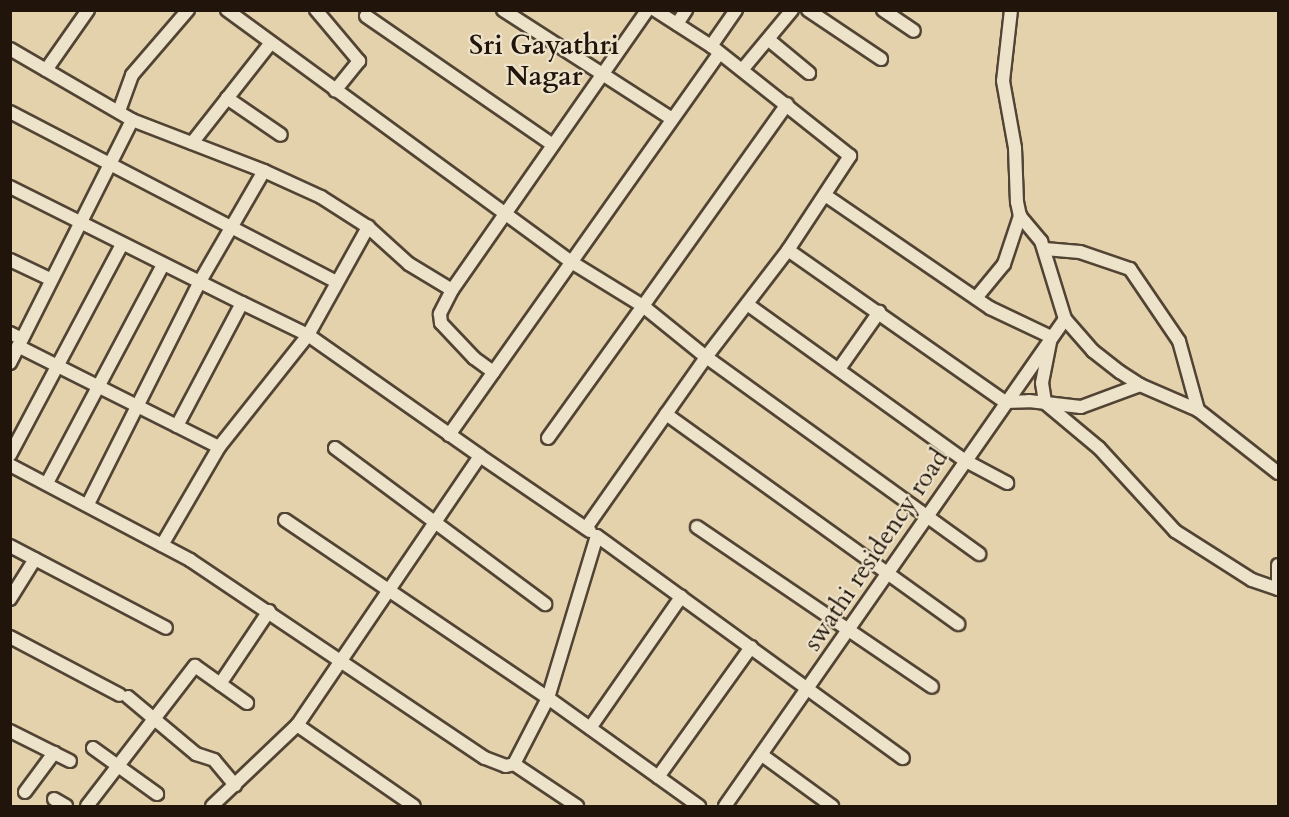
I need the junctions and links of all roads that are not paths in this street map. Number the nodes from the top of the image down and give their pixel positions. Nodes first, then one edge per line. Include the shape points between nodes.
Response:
1 (88, 10) edge
2 (188, 10) edge
3 (227, 10) edge
4 (316, 10) edge
5 (503, 10) edge
6 (647, 10) edge
7 (655, 10) edge
8 (686, 10) edge
9 (736, 10) edge
10 (792, 10) edge
11 (808, 10) edge
12 (883, 10) edge
13 (1011, 10) edge
14 (366, 16) dead end
15 (677, 24) junction
16 (914, 32) dead end
17 (769, 40) junction
18 (270, 45) junction
19 (10, 49) edge
20 (715, 50) junction
21 (881, 59) dead end
22 (46, 70) junction
23 (742, 70) junction
24 (809, 73) dead end
25 (601, 74) junction
26 (334, 91) junction
27 (227, 98) junction
28 (787, 104) junction
29 (119, 111) junction
30 (10, 112) edge
31 (672, 119) junction
32 (132, 120) junction
33 (281, 135) dead end
34 (192, 143) junction
35 (553, 145) junction
36 (108, 162) junction
37 (264, 171) junction
38 (10, 188) edge
39 (825, 195) junction
40 (503, 212) junction
41 (1020, 216) junction
42 (77, 223) junction
43 (230, 226) junction
44 (368, 227) junction
45 (121, 246) junction
46 (1045, 249) junction
47 (788, 250) junction
48 (10, 260) edge
49 (573, 263) junction
50 (163, 265) junction
51 (50, 279) junction
52 (335, 281) junction
53 (199, 283) junction
54 (452, 290) junction
55 (976, 298) junction
56 (242, 303) junction
57 (747, 304) junction
58 (643, 306) junction
59 (879, 312) junction
60 (1065, 319) junction
61 (308, 335) junction
62 (1051, 337) junction
63 (17, 339) edge
64 (706, 357) junction
65 (10, 363) edge
66 (61, 365) junction
67 (839, 369) junction
68 (494, 372) junction
69 (100, 384) junction
70 (1140, 386) junction
71 (1005, 402) junction
72 (1045, 403) junction
73 (138, 405) junction
74 (1198, 410) junction
75 (666, 414) junction
76 (177, 426) junction
77 (449, 435) junction
78 (548, 438) dead end
79 (219, 447) junction
80 (335, 448) dead end
81 (10, 455) edge
82 (480, 456) junction
83 (964, 460) junction
84 (10, 465) edge
85 (1278, 473) edge
86 (47, 483) junction
87 (1007, 483) dead end
88 (88, 504) junction
89 (925, 517) junction
90 (285, 520) dead end
91 (435, 523) junction
92 (697, 527) dead end
93 (586, 528) junction
94 (597, 536) junction
95 (162, 545) junction
96 (10, 546) edge
97 (979, 554) dead end
98 (35, 559) junction
99 (1278, 565) edge
100 (886, 574) junction
101 (1278, 589) edge
102 (388, 593) junction
103 (681, 597) junction
104 (10, 599) edge
105 (545, 604) dead end
106 (269, 611) junction
107 (958, 624) dead end
108 (166, 628) dead end
109 (849, 631) junction
110 (10, 637) edge
111 (751, 647) junction
112 (339, 659) junction
113 (220, 684) junction
114 (932, 687) dead end
115 (808, 689) junction
116 (548, 698) junction
117 (248, 703) dead end
118 (156, 717) junction
119 (297, 725) junction
120 (590, 728) junction
121 (10, 731) edge
122 (93, 748) dead end
123 (54, 753) junction
124 (762, 755) junction
125 (903, 758) dead end
126 (70, 761) dead end
127 (514, 764) junction
128 (118, 766) junction
129 (658, 777) junction
130 (235, 785) junction
131 (25, 792) dead end
132 (157, 794) dead end
133 (54, 798) dead end
134 (66, 807) edge
135 (87, 807) edge
136 (212, 807) edge
137 (414, 807) edge
138 (577, 807) edge
139 (699, 807) edge
140 (725, 807) edge
141 (832, 807) edge

1 - 22 street
2 - 29 street via 132,75
3 - 18 street
4 - 26 street via 359,61
5 - 25 street
6 - 25 street
7 - 15 street
8 - 15 street
9 - 20 street
10 - 17 street
11 - 21 street
12 - 16 street
13 - 41 street via 1003,81 1015,148
14 - 35 street
15 - 20 street
17 - 23 street
17 - 24 street
18 - 26 street
18 - 27 street
19 - 22 street
20 - 23 street
20 - 31 street
22 - 29 street
23 - 28 street
25 - 31 street
25 - 35 street
26 - 40 street
27 - 33 street
27 - 34 street
28 - 39 street via 850,156
28 - 58 street
29 - 32 street
30 - 36 street
31 - 49 street
32 - 34 street
32 - 36 street
34 - 37 street
35 - 40 street
36 - 42 street
36 - 43 street
37 - 43 street
37 - 44 street via 321,197
38 - 42 street
39 - 47 street
39 - 55 street
40 - 49 street
40 - 54 street
41 - 46 street
41 - 55 street via 1004,264
42 - 45 street
42 - 51 street
43 - 52 street
43 - 53 street
44 - 52 street
44 - 54 street via 409,264
45 - 50 street
45 - 66 street
46 - 60 street
46 - 74 street via 1080,252 1130,268 1179,341
47 - 57 street
47 - 59 street
48 - 51 street
49 - 58 street
49 - 68 street
50 - 53 street
50 - 69 street
51 - 63 street
52 - 61 street
53 - 56 street
53 - 73 street
54 - 68 street via 440,314 441,323 474,358
55 - 62 street
56 - 61 street
56 - 76 street
57 - 64 street
57 - 67 street
58 - 64 street
58 - 78 street
59 - 67 street
59 - 71 street
60 - 62 street, swathi residency road
60 - 70 street via 1094,351
61 - 77 street
61 - 79 street
62 - 71 street, swathi residency road
62 - 72 street via 1042,383
63 - 65 street
63 - 66 street
64 - 75 street
64 - 89 street
66 - 69 street
66 - 81 street
67 - 83 street
68 - 77 street
69 - 73 street
69 - 86 street
70 - 72 street via 1081,407
70 - 74 street
71 - 72 street
71 - 83 street, swathi residency road
72 - 101 street via 1100,448 1175,531 1252,580
73 - 76 street
73 - 88 street
74 - 85 street
75 - 93 street
75 - 100 street
76 - 79 street
77 - 82 street
79 - 95 street
80 - 91 street
82 - 91 street
82 - 93 street
83 - 87 street
83 - 89 street, swathi residency road
84 - 86 street
86 - 88 street
88 - 95 street
89 - 97 street
89 - 100 street, swathi residency road
90 - 102 street
91 - 102 street
91 - 105 street
92 - 109 street
93 - 94 street
94 - 103 street
94 - 116 street
95 - 106 street
96 - 98 street
98 - 104 street
98 - 108 street
99 - 101 street
100 - 107 street
100 - 109 street, swathi residency road
102 - 112 street
102 - 116 street
103 - 111 street
103 - 120 street
106 - 112 street
106 - 113 street
109 - 114 street
109 - 115 street, swathi residency road
110 - 118 street via 124,696
111 - 115 street
111 - 129 street
112 - 119 street
112 - 127 street via 485,758 506,766
113 - 117 street
113 - 118 street via 195,666
115 - 124 street, swathi residency road
115 - 125 street
116 - 120 street
116 - 127 street
118 - 128 street
118 - 130 street via 196,754 214,760
119 - 130 street
119 - 137 street
120 - 129 street
121 - 123 street
122 - 128 street
123 - 126 street
123 - 131 street
124 - 140 street, swathi residency road
124 - 141 street
127 - 138 street
128 - 132 street
128 - 135 street
129 - 139 street
130 - 136 street
133 - 134 street

